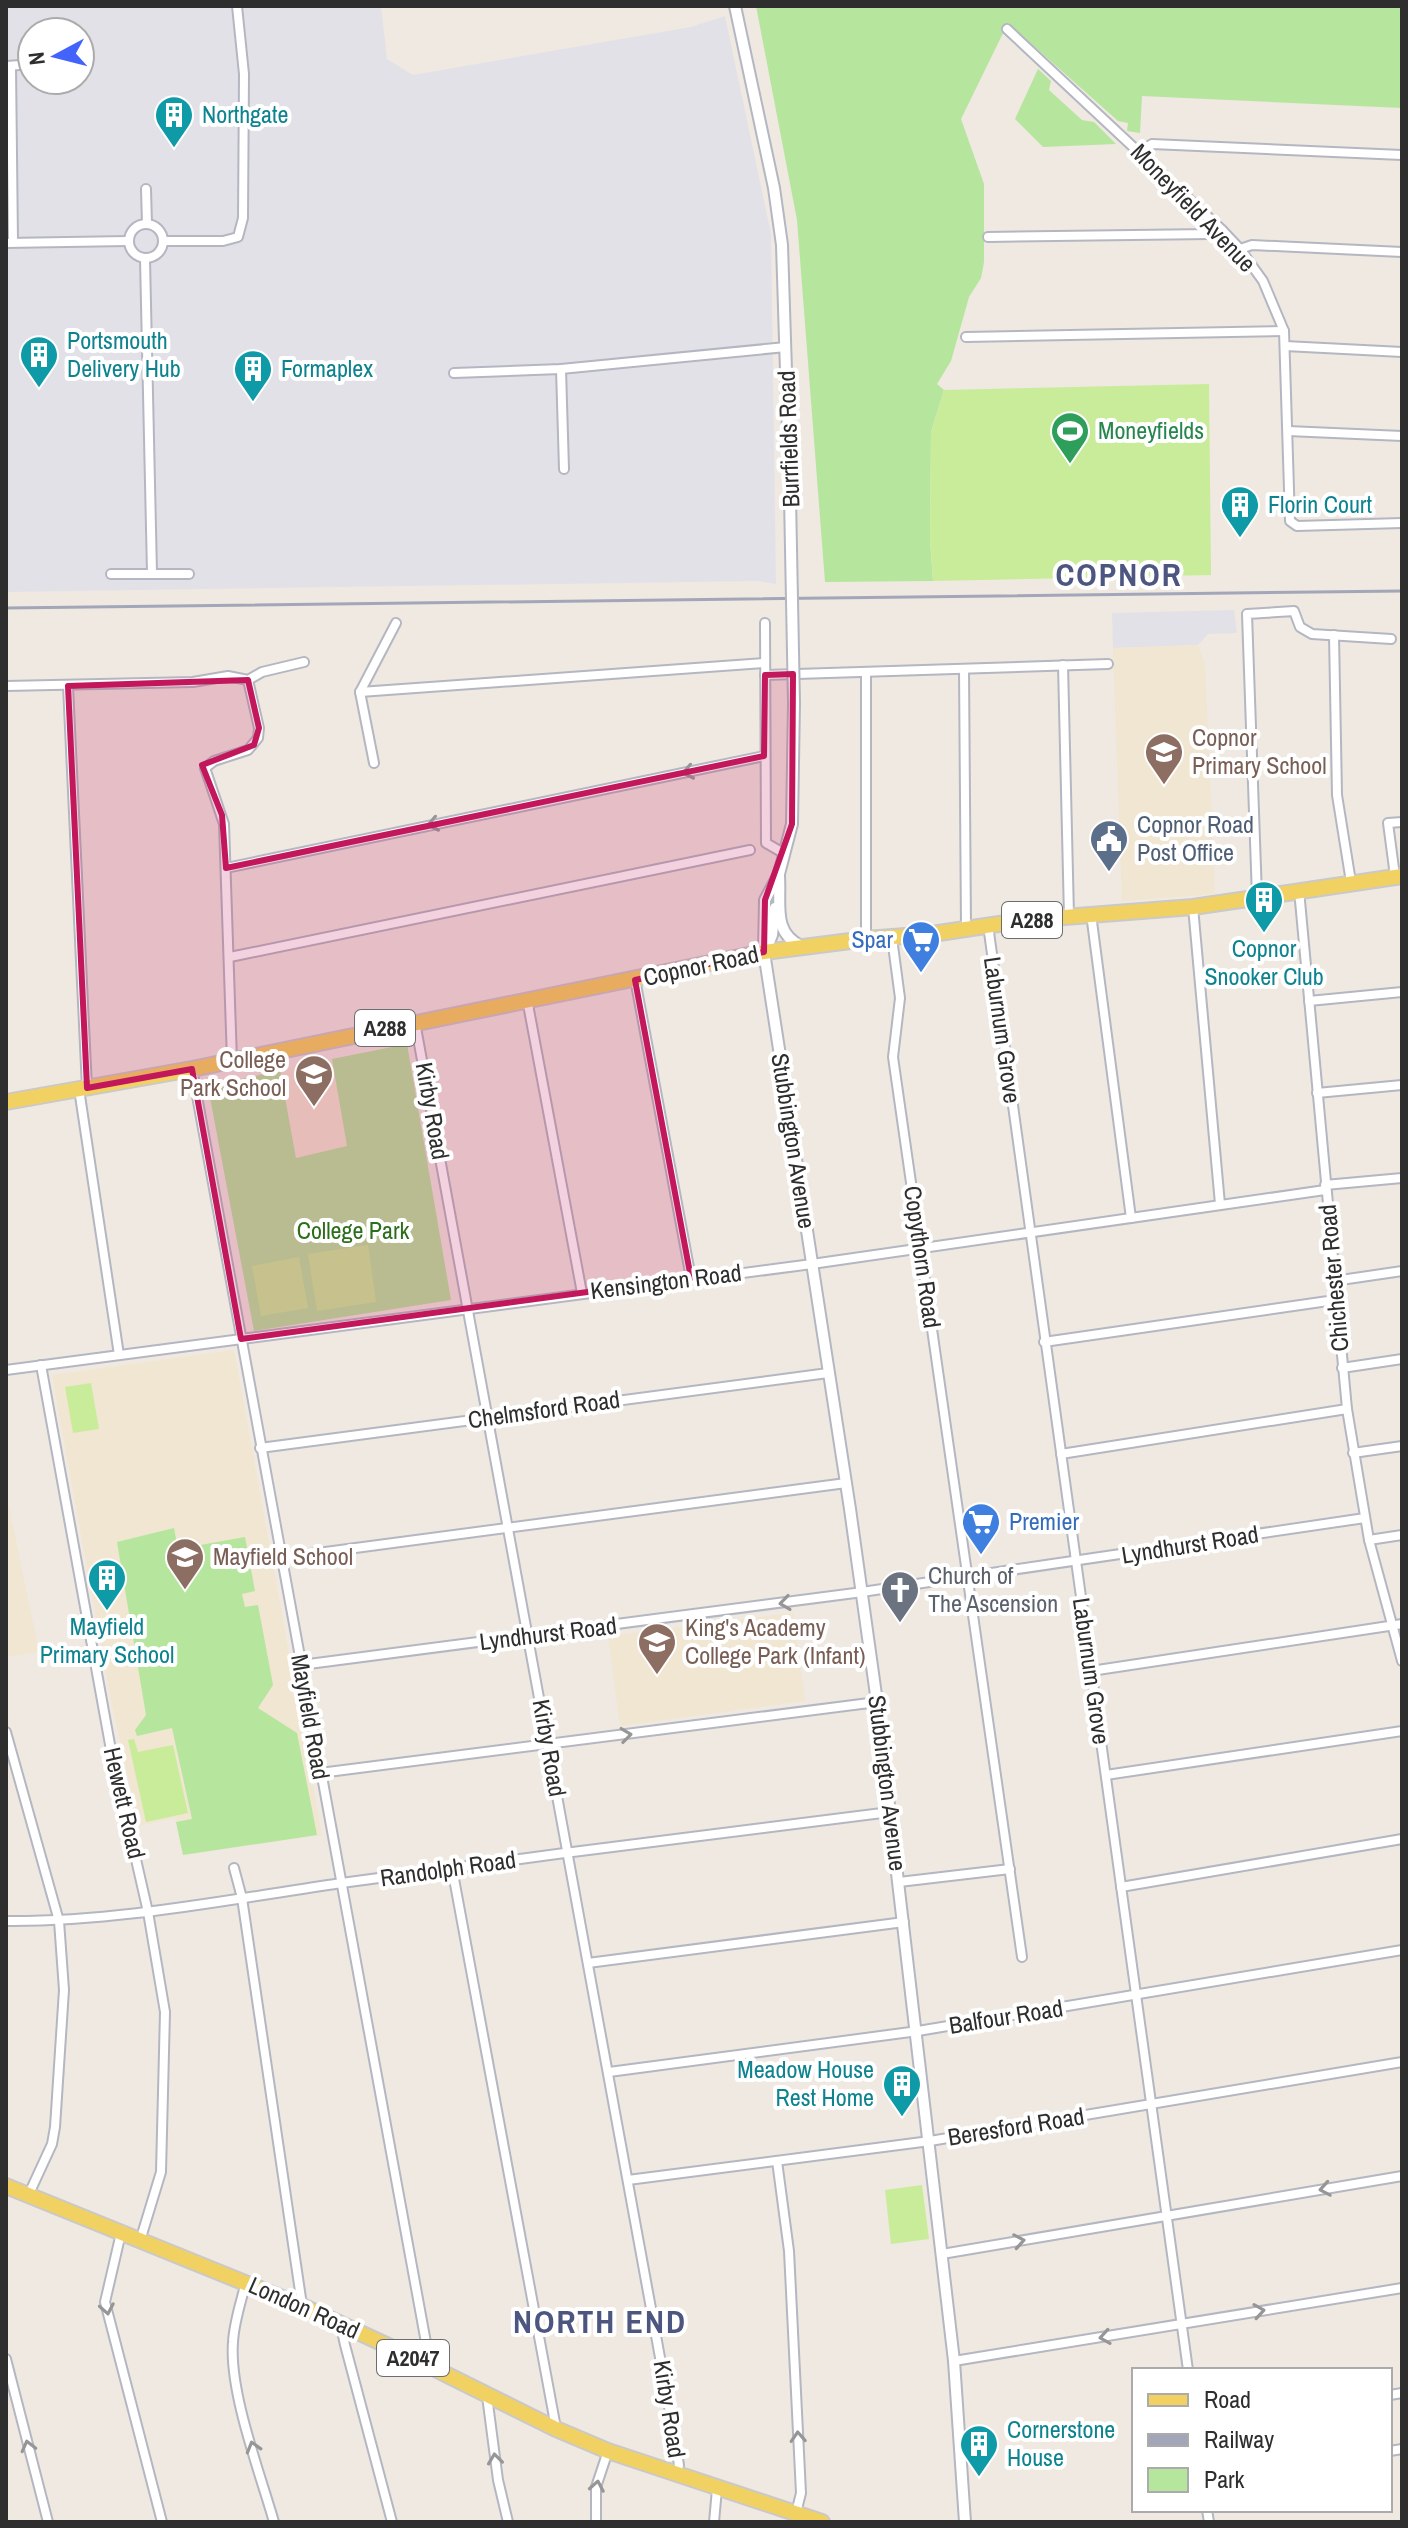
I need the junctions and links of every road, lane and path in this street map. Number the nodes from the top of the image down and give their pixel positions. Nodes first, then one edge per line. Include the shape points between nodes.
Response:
1 (237, 6) edge
2 (735, 6) edge
3 (1007, 29) dead end
4 (8, 66) edge
5 (1139, 152) junction
6 (1402, 155) edge
7 (146, 189) dead end
8 (147, 224) junction
9 (1222, 230) junction
10 (988, 237) dead end
11 (128, 241) junction
12 (163, 241) junction
13 (10, 242) edge
14 (1240, 249) junction
15 (1402, 252) edge
16 (145, 259) junction
17 (1284, 331) junction
18 (966, 337) dead end
19 (1285, 346) junction
20 (786, 347) junction
21 (1402, 352) edge
22 (561, 369) junction
23 (454, 373) dead end
24 (1288, 431) junction
25 (1402, 436) edge
26 (564, 469) dead end
27 (1402, 523) edge
28 (152, 573) junction
29 (111, 574) dead end
30 (189, 574) dead end
31 (396, 623) dead end
32 (765, 623) dead end
33 (1334, 635) junction
34 (1391, 639) dead end
35 (304, 662) dead end
36 (765, 663) junction
37 (1108, 664) dead end
38 (1063, 665) junction
39 (964, 669) junction
40 (866, 672) junction
41 (765, 675) junction
42 (248, 680) junction
43 (6, 686) edge
44 (68, 686) junction
45 (360, 692) junction
46 (764, 756) junction
47 (374, 763) dead end
48 (1402, 822) edge
49 (750, 850) dead end
50 (785, 854) junction
51 (226, 868) junction
52 (779, 874) junction
53 (1398, 876) edge
54 (1351, 882) junction
55 (1299, 890) junction
56 (1257, 897) junction
57 (1193, 907) junction
58 (1091, 914) junction
59 (1069, 916) junction
60 (988, 925) junction
61 (966, 928) junction
62 (892, 938) junction
63 (866, 939) junction
64 (802, 946) junction
65 (764, 952) junction
66 (230, 957) junction
67 (635, 979) junction
68 (1402, 992) edge
69 (527, 999) junction
70 (1309, 1001) junction
71 (415, 1022) junction
72 (232, 1061) junction
73 (192, 1069) junction
74 (1402, 1085) edge
75 (83, 1088) junction
76 (1317, 1093) junction
77 (6, 1102) edge
78 (1402, 1178) edge
79 (1325, 1188) junction
80 (1220, 1204) junction
81 (1131, 1218) junction
82 (1030, 1233) junction
83 (921, 1249) junction
84 (812, 1264) junction
85 (1402, 1271) edge
86 (691, 1278) junction
87 (1334, 1281) junction
88 (582, 1293) junction
89 (1335, 1300) junction
90 (467, 1308) junction
91 (241, 1339) junction
92 (1044, 1342) junction
93 (119, 1355) junction
94 (1402, 1359) edge
95 (41, 1365) junction
96 (1342, 1368) junction
97 (6, 1370) edge
98 (828, 1373) junction
99 (1347, 1409) junction
100 (487, 1417) junction
101 (1402, 1446) edge
102 (260, 1448) junction
103 (1353, 1453) junction
104 (1061, 1454) junction
105 (846, 1483) junction
106 (1365, 1518) junction
107 (508, 1528) junction
108 (1402, 1535) edge
109 (1369, 1540) junction
110 (280, 1558) junction
111 (1075, 1562) junction
112 (969, 1577) junction
113 (862, 1592) junction
114 (1402, 1624) edge
115 (1391, 1625) junction
116 (528, 1636) junction
117 (1402, 1661) edge
118 (301, 1665) junction
119 (1091, 1671) junction
120 (877, 1702) junction
121 (1402, 1731) edge
122 (6, 1732) edge
123 (548, 1745) junction
124 (320, 1773) junction
125 (1106, 1775) junction
126 (890, 1812) junction
127 (1402, 1839) edge
128 (568, 1853) junction
129 (234, 1868) dead end
130 (452, 1868) junction
131 (1010, 1869) junction
132 (899, 1882) junction
133 (341, 1883) junction
134 (1121, 1887) junction
135 (242, 1898) junction
136 (148, 1912) junction
137 (6, 1921) edge
138 (59, 1921) junction
139 (904, 1922) junction
140 (1402, 1950) edge
141 (1022, 1957) dead end
142 (588, 1963) junction
143 (1135, 1995) junction
144 (918, 2031) junction
145 (1402, 2062) edge
146 (609, 2072) junction
147 (1150, 2105) junction
148 (930, 2141) junction
149 (777, 2161) junction
150 (1402, 2176) edge
151 (628, 2180) junction
152 (6, 2186) edge
153 (28, 2196) junction
154 (1166, 2216) junction
155 (121, 2233) junction
156 (140, 2241) junction
157 (942, 2254) junction
158 (246, 2282) junction
159 (1402, 2288) edge
160 (302, 2306) junction
161 (1182, 2324) junction
162 (345, 2327) junction
163 (6, 2359) edge
164 (954, 2361) junction
165 (426, 2364) junction
166 (1188, 2368) edge
167 (487, 2396) junction
168 (556, 2429) junction
169 (608, 2451) junction
170 (677, 2474) junction
171 (717, 2489) junction
172 (795, 2514) junction
173 (48, 2522) edge
174 (162, 2522) edge
175 (274, 2522) edge
176 (392, 2522) edge
177 (508, 2522) edge
178 (596, 2522) edge
179 (714, 2522) edge
180 (822, 2522) edge
181 (965, 2522) edge

1 - 12 street via 244,74 243,218 238,237
2 - 20 street, Burrfields Road via 774,188
3 - 5 street, Moneyfield Avenue
4 - 13 street
5 - 6 street via 1152,144
5 - 9 street, Moneyfield Avenue
7 - 8 street
8 - 11 street via 132,230
8 - 12 street via 158,228
9 - 10 street
9 - 14 street, Moneyfield Avenue
11 - 13 street
11 - 16 street via 134,254
12 - 16 street via 159,252
14 - 15 street via 1252,245
14 - 17 street, Moneyfield Avenue via 1270,295
16 - 28 street
17 - 18 street
17 - 19 street, Moneyfield Avenue
19 - 21 street
19 - 24 street, Moneyfield Avenue
20 - 22 street
20 - 50 street, Burrfields Road, bridge via 794,703 792,824
22 - 23 street
22 - 26 street
24 - 25 street
24 - 27 street, Moneyfield Avenue via 1290,521 1297,526
28 - 29 street
28 - 30 street
31 - 45 street
32 - 36 street
33 - 34 street
33 - 54 street via 1337,795
33 - 56 street via 1304,631 1294,611 1247,614
35 - 42 street
36 - 41 street
36 - 45 street
37 - 38 street
38 - 39 street
38 - 59 street
39 - 40 street
39 - 61 street
40 - 41 street
40 - 63 street
41 - 46 street
42 - 44 street via 228,676
42 - 51 street via 258,738 248,750 205,768 222,815
43 - 44 street
44 - 75 street
45 - 47 street
46 - 50 street via 766,843
46 -> 51 street
48 - 53 street via 1388,823
49 - 66 street
50 - 52 street, Burrfields Road
51 - 66 street
52 - 64 street, Burrfields Road via 782,931
52 - 65 street, Burrfields Road via 765,900
53 - 54 main road, Copnor Road / A288
54 - 55 main road, Copnor Road / A288
55 - 56 main road, Copnor Road / A288
55 - 70 street, Chichester Road
56 - 57 main road, Copnor Road / A288
57 - 58 main road, Copnor Road / A288
57 - 80 street
58 - 59 main road, Copnor Road / A288
58 - 81 street
59 - 60 main road, Copnor Road / A288
60 - 61 main road, Copnor Road / A288
60 - 82 street, Laburnum Grove
61 - 62 main road, Copnor Road / A288
62 - 63 main road, Copnor Road / A288
62 - 83 street, Copythorn Road via 900,998 893,1057
63 - 64 main road, Copnor Road / A288
64 - 65 main road, Copnor Road / A288
65 - 67 main road, Copnor Road / A288
65 - 84 street, Stubbington Avenue
66 - 72 street
67 - 69 main road, Copnor Road / A288
67 - 86 street
68 - 70 street
69 - 71 main road, Copnor Road / A288
69 - 88 street
70 - 76 street, Chichester Road
71 - 72 main road, Copnor Road / A288
71 - 90 street, Kirby Road
72 - 73 main road, Copnor Road / A288
73 - 75 main road, Copnor Road / A288
73 - 91 street, Mayfield Road
74 - 76 street
75 - 77 main road, Copnor Road / A288
75 - 93 street
76 - 79 street, Chichester Road
78 - 79 street, Kensington Road
79 - 80 street, Kensington Road
79 - 87 street, Chichester Road
80 - 81 street, Kensington Road
81 - 82 street, Kensington Road
82 - 83 street, Kensington Road
82 - 92 street, Laburnum Grove
83 - 84 street, Kensington Road
83 - 112 street, Copythorn Road
84 - 86 street, Kensington Road
84 - 98 street, Stubbington Avenue
85 - 87 street
86 - 88 street, Kensington Road
87 - 89 street, Chichester Road
88 - 90 street, Kensington Road
89 - 92 street
89 - 96 street, Chichester Road
90 - 91 street, Kensington Road
90 - 100 street, Kirby Road
91 - 93 street, Kensington Road
91 - 102 street, Mayfield Road
92 - 104 street, Laburnum Grove
93 - 95 street, Kensington Road
94 - 96 street
95 - 97 street, Kensington Road
95 - 136 street, Hewett Road via 111,1750
96 - 99 street, Chichester Road
98 - 100 street, Chelmsford Road
98 - 105 street, Stubbington Avenue
99 - 103 street, Chichester Road
99 - 104 street
100 - 102 street, Chelmsford Road
100 - 107 street, Kirby Road
101 - 103 street
102 - 110 street, Mayfield Road
103 - 106 street, Chichester Road
104 - 111 street, Laburnum Grove
105 - 107 street
105 - 113 street, Stubbington Avenue
106 - 109 street, Chichester Road
106 - 111 street, Lyndhurst Road
107 - 110 street
107 - 116 street, Kirby Road
108 - 109 street
109 - 115 street, Chichester Road
110 - 118 street, Mayfield Road
111 - 112 street, Lyndhurst Road
111 - 119 street, Laburnum Grove
112 - 113 street, Lyndhurst Road
112 - 131 street, Copythorn Road
113 -> 116 street, Lyndhurst Road
113 - 120 street, Stubbington Avenue
114 - 115 street
115 - 117 street, Chichester Road
115 - 119 street
116 - 118 street, Lyndhurst Road
116 - 123 street, Kirby Road
118 - 124 street, Mayfield Road
119 - 125 street, Laburnum Grove
123 -> 120 street
120 - 126 street, Stubbington Avenue
121 - 125 street
122 - 138 street
123 - 124 street
123 - 128 street, Kirby Road
124 - 133 street, Mayfield Road
125 - 134 street, Laburnum Grove
126 - 128 street, Randolph Road
126 - 132 street, Stubbington Avenue
127 - 134 street
128 - 130 street, Randolph Road
128 - 142 street, Kirby Road
129 - 135 street
130 - 133 street, Randolph Road
130 - 168 street
131 - 132 street
131 - 141 street, Copythorn Road
132 - 139 street, Stubbington Avenue
133 - 135 street, Randolph Road
133 - 165 street, Mayfield Road
134 - 143 street, Laburnum Grove
135 - 136 street, Randolph Road
135 - 160 street
136 - 138 street, Randolph Road
136 - 156 street, Hewett Road via 165,2012 162,2165
137 - 138 street, Randolph Road
138 - 153 street via 64,1990 55,2127
139 - 142 street
139 - 144 street, Stubbington Avenue
140 - 143 street, Balfour Road
142 - 146 street, Kirby Road
143 - 144 street, Balfour Road
143 - 147 street, Laburnum Grove
144 - 146 street, Balfour Road
144 - 148 street, Stubbington Avenue
145 - 147 street, Beresford Road
146 - 151 street, Kirby Road
147 - 148 street, Beresford Road
147 - 154 street, Laburnum Grove
148 - 149 street, Beresford Road
148 - 157 street, Stubbington Avenue
149 - 151 street, Beresford Road
172 -> 149 street via 801,2493 789,2251
150 -> 154 street
151 - 170 street, Kirby Road via 675,2437
152 - 153 main road, London Road / A2047
153 - 155 main road, London Road / A2047
157 -> 154 street
154 - 161 street, Laburnum Grove
155 - 156 main road, London Road / A2047
155 -> 174 street via 105,2302
156 - 158 main road, London Road / A2047
157 - 164 street, Stubbington Avenue
158 - 160 main road, London Road / A2047
175 -> 158 street via 234,2370 233,2342
161 -> 159 street
160 - 162 main road, London Road / A2047
161 -> 164 street
161 - 166 street, Laburnum Grove
162 - 165 main road, London Road / A2047
162 - 176 street via 345,2345
173 -> 163 street
164 - 181 street, Stubbington Avenue
165 - 167 main road, London Road / A2047
167 - 168 main road, London Road / A2047
177 -> 167 street
168 - 169 main road, London Road / A2047
169 - 170 main road, London Road / A2047
178 -> 169 street via 596,2487
170 - 171 main road, London Road / A2047
171 - 172 main road, London Road / A2047
171 - 179 street
172 - 180 main road, London Road / A2047

